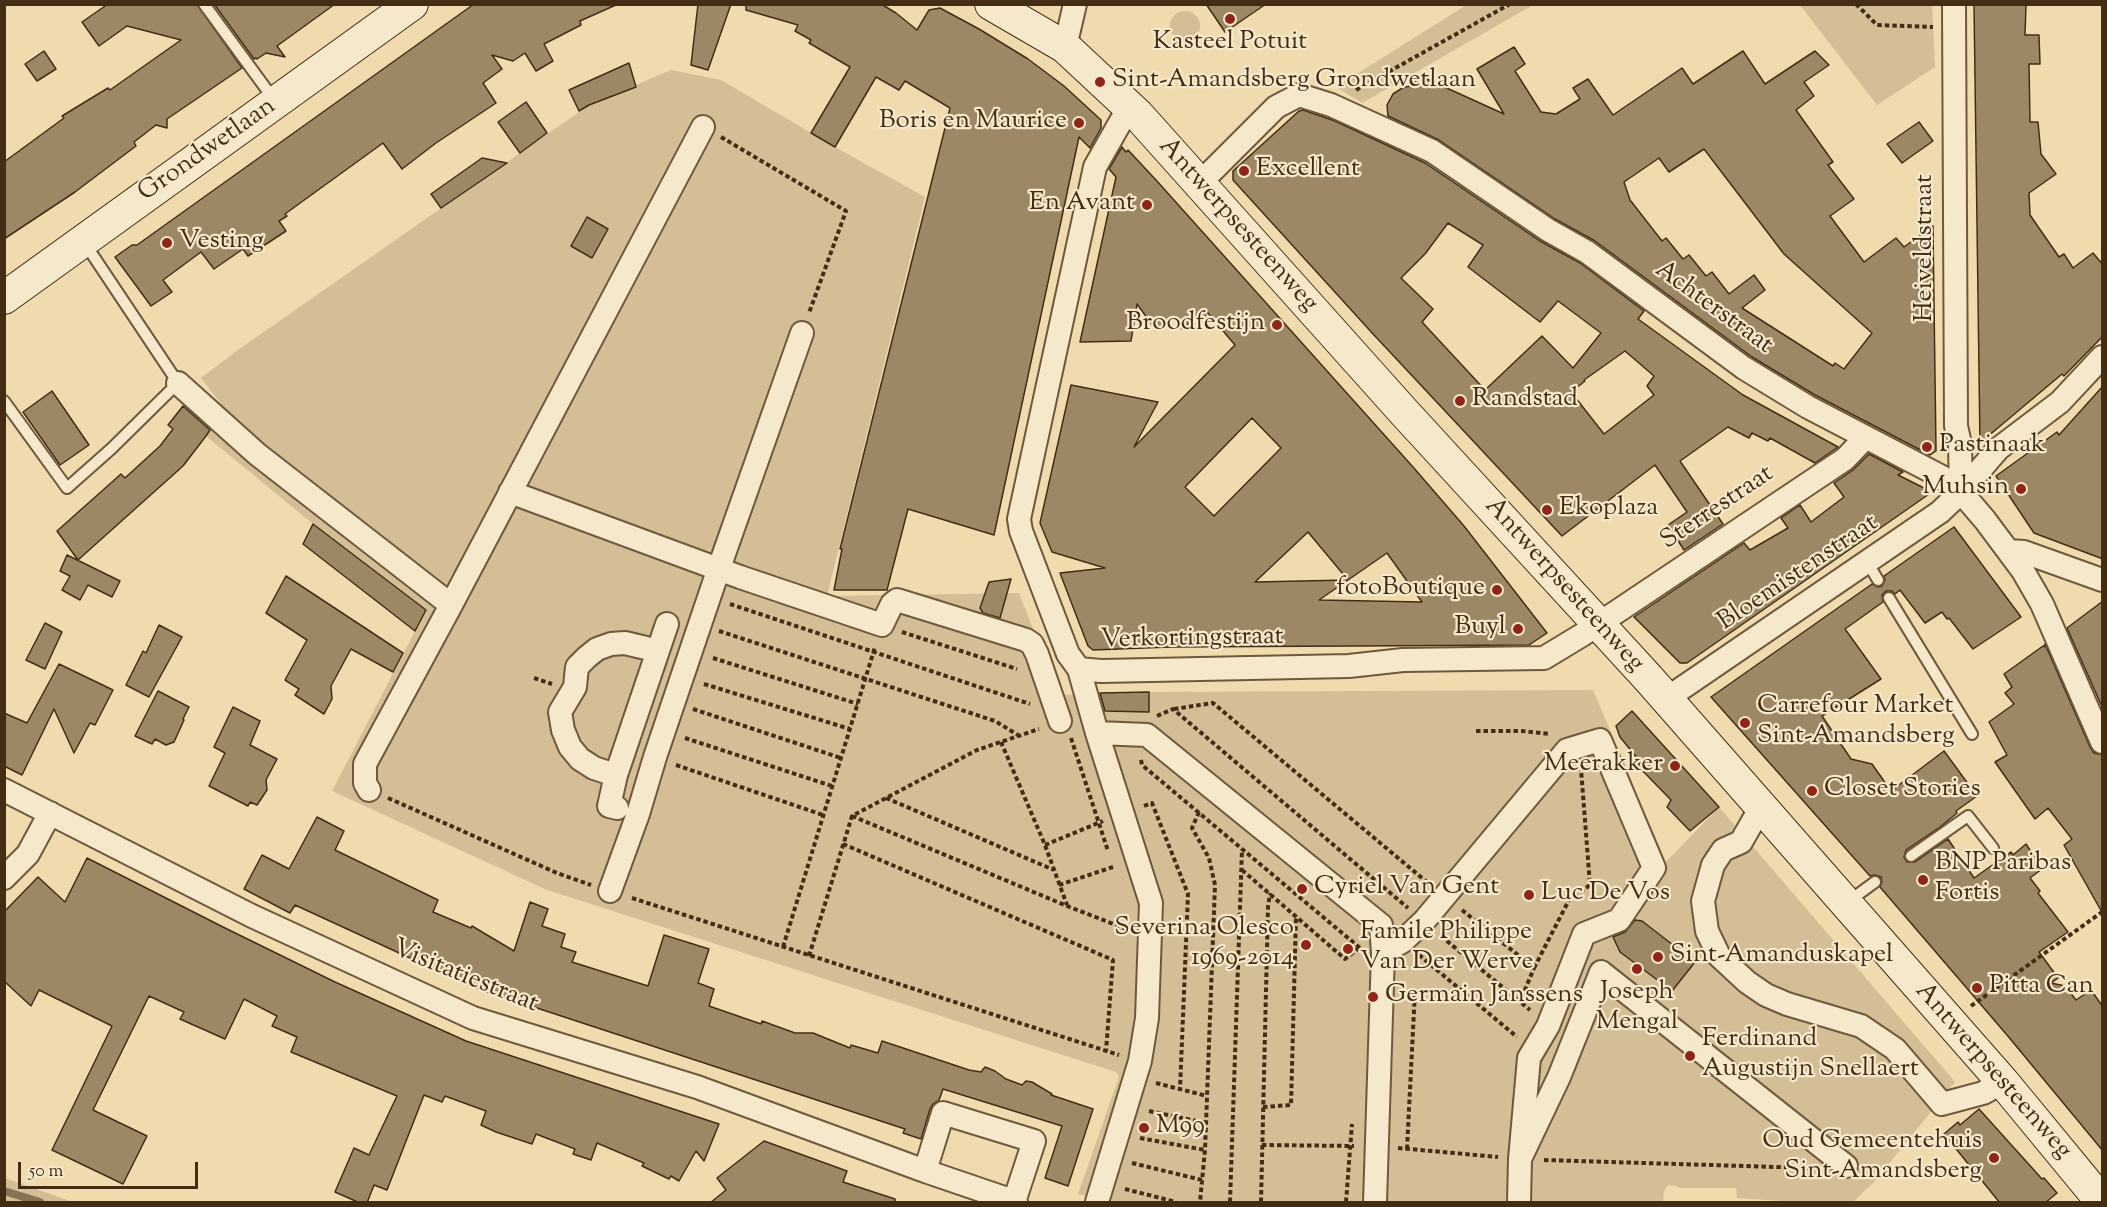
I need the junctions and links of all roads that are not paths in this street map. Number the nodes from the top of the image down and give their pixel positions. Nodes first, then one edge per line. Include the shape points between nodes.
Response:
1 (204, 4) edge
2 (412, 4) edge
3 (991, 4) edge
4 (1075, 4) edge
5 (1954, 4) edge
6 (1065, 47) junction
7 (276, 103) junction
8 (1129, 107) junction
9 (704, 127) road end
10 (1199, 184) junction
11 (83, 240) junction
12 (4, 298) edge
13 (802, 333) road end
14 (2103, 357) edge
15 (178, 383) junction
16 (4, 401) edge
17 (1865, 438) junction
18 (510, 492) junction
19 (1961, 492) junction
20 (2009, 551) junction
21 (719, 568) junction
22 (2103, 580) edge
23 (1889, 598) dead end
24 (451, 605) junction
25 (1598, 623) junction
26 (667, 624) dead end
27 (653, 650) junction
28 (1079, 669) junction
29 (1666, 699) junction
30 (1057, 714) road end
31 (650, 726) junction
32 (1098, 733) junction
33 (1972, 735) dead end
34 (2103, 742) edge
35 (612, 773) junction
36 (4, 790) edge
37 (369, 790) road end
38 (1761, 807) junction
39 (629, 811) junction
40 (50, 813) junction
41 (1993, 848) dead end
42 (1911, 856) dead end
43 (4, 878) edge
44 (1875, 882) dead end
45 (610, 891) road end
46 (1845, 903) junction
47 (1383, 953) junction
48 (1529, 1058) junction
49 (1559, 1077) junction
50 (2003, 1082) junction
51 (1520, 1159) junction
52 (1846, 1167) dead end
53 (925, 1171) junction
54 (1015, 1202) edge
55 (1097, 1203) edge
56 (1375, 1203) edge
57 (1519, 1203) edge
58 (2102, 1203) edge

1 - 7 lane
2 - 7 main road, Grondwetlaan
3 - 6 main road, Antwerpsesteenweg
4 - 6 street
5 - 19 street, Heiveldstraat via 1956,426
6 - 8 main road, Antwerpsesteenweg
7 - 11 main road, Grondwetlaan
8 - 10 main road, Antwerpsesteenweg
8 - 28 street, Verkortingstraat via 1095,167 1019,519 1068,654
9 - 18 street
10 - 17 street, Achterstraat via 1276,107 1299,95 1331,105 1432,151 1587,252 1744,368
10 - 25 main road, Antwerpsesteenweg
11 - 12 main road, Grondwetlaan
11 - 15 lane
13 - 21 street
14 - 19 street, Bloemistenstraat via 2060,402 1998,449
15 - 16 lane via 67,488
15 - 24 street via 257,454
17 - 19 street, Achterstraat via 1942,477
17 - 25 street, Sterrestraat via 1845,459
18 - 21 street
18 - 24 street
19 - 20 street, Achterstraat
19 - 29 street, Bloemistenstraat via 1873,571
20 - 22 street via 2024,552
20 - 34 street, Achterstraat via 2042,604
21 - 30 street via 882,625 891,604 897,600 1016,636 1032,644
21 - 31 street via 674,703
23 - 33 lane
24 - 37 street via 365,764
25 - 28 street, Verkortingstraat via 1544,658 1403,660 1337,666
25 - 29 main road, Antwerpsesteenweg
26 - 27 street
27 - 31 street
27 - 35 street via 625,643 597,649 577,667 575,687 560,712 562,730 580,759
28 - 32 street
29 - 38 main road, Antwerpsesteenweg
31 - 35 street
31 - 39 street via 655,758
32 - 47 street via 1147,735 1381,925
32 - 55 street via 1151,903 1147,1018 1140,1061
35 - 39 street via 609,806
36 - 40 street, Visitatiestraat
38 - 46 main road, Antwerpsesteenweg
38 - 50 street via 1741,842 1723,849 1713,866 1703,901 1707,931 1719,956 1766,995 1861,1026 1895,1049 1942,1104 1983,1093
39 - 45 street
40 - 43 street via 28,854
40 - 53 street, Visitatiestraat via 252,916 473,1018 697,1087
41 - 42 lane via 1968,816
44 - 46 lane
46 - 50 main road, Antwerpsesteenweg
47 - 48 street via 1424,921 1567,750 1600,740 1654,868 1619,920 1584,934 1548,1026
47 - 56 street
48 - 49 street
48 - 51 street
49 - 51 street
49 - 52 street via 1601,972
50 - 58 main road, Antwerpsesteenweg
51 - 57 street
53 - 54 street, Visitatiestraat
53 - 54 street, Visitatiestraat via 943,1113 1034,1141

